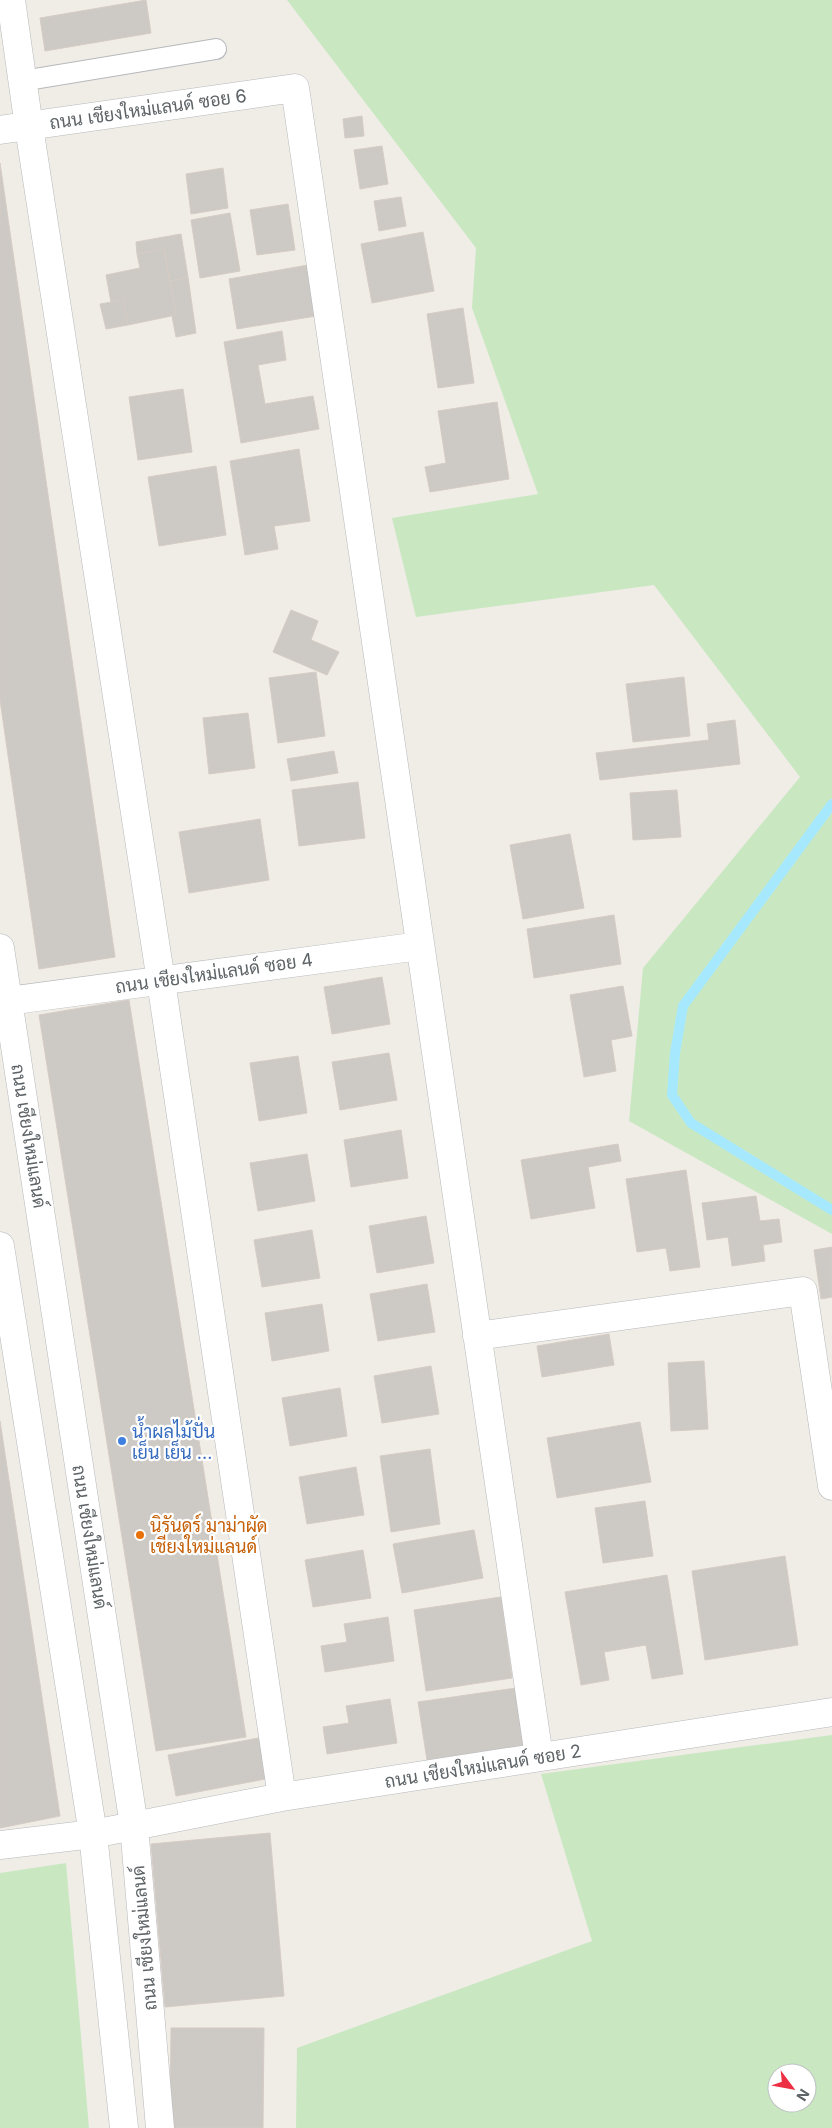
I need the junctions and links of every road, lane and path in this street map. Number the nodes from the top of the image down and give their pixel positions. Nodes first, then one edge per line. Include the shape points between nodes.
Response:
1 (11, 0) edge
2 (216, 49) dead end
3 (22, 81) junction
4 (29, 126) junction
5 (0, 130) edge
6 (420, 946) junction
7 (0, 948) edge
8 (161, 981) junction
9 (4, 1001) edge
10 (0, 1246) edge
11 (478, 1336) junction
12 (832, 1486) edge
13 (832, 1712) edge
14 (539, 1757) junction
15 (282, 1797) junction
16 (134, 1826) junction
17 (93, 1834) junction
18 (0, 1845) edge
19 (124, 2128) edge
20 (160, 2128) edge

1 - 3 street
2 - 3 lane
3 - 4 street
4 - 5 street, ถนน เชียงใหม่แลนด์ ซอย 6
4 - 6 street, ถนน เชียงใหม่แลนด์ ซอย 6 via 296,88
4 - 8 street
6 - 8 street, ถนน เชียงใหม่แลนด์ ซอย 4
6 - 11 street
7 - 9 street, ถนน เชียงใหม่แลนด์
8 - 9 street, ถนน เชียงใหม่แลนด์ ซอย 4
8 - 15 street
9 - 16 street, ถนน เชียงใหม่แลนด์
10 - 17 street
11 - 12 street via 803,1291
11 - 14 street
13 - 14 street, ถนน เชียงใหม่แลนด์ ซอย 2
14 - 15 street, ถนน เชียงใหม่แลนด์ ซอย 2
15 - 16 street, ถนน เชียงใหม่แลนด์ ซอย 2
16 - 17 street, ถนน เชียงใหม่แลนด์ ซอย 2
16 - 20 street, ถนน เชียงใหม่แลนด์
17 - 18 street, ถนน เชียงใหม่แลนด์ ซอย 2
17 - 19 street

